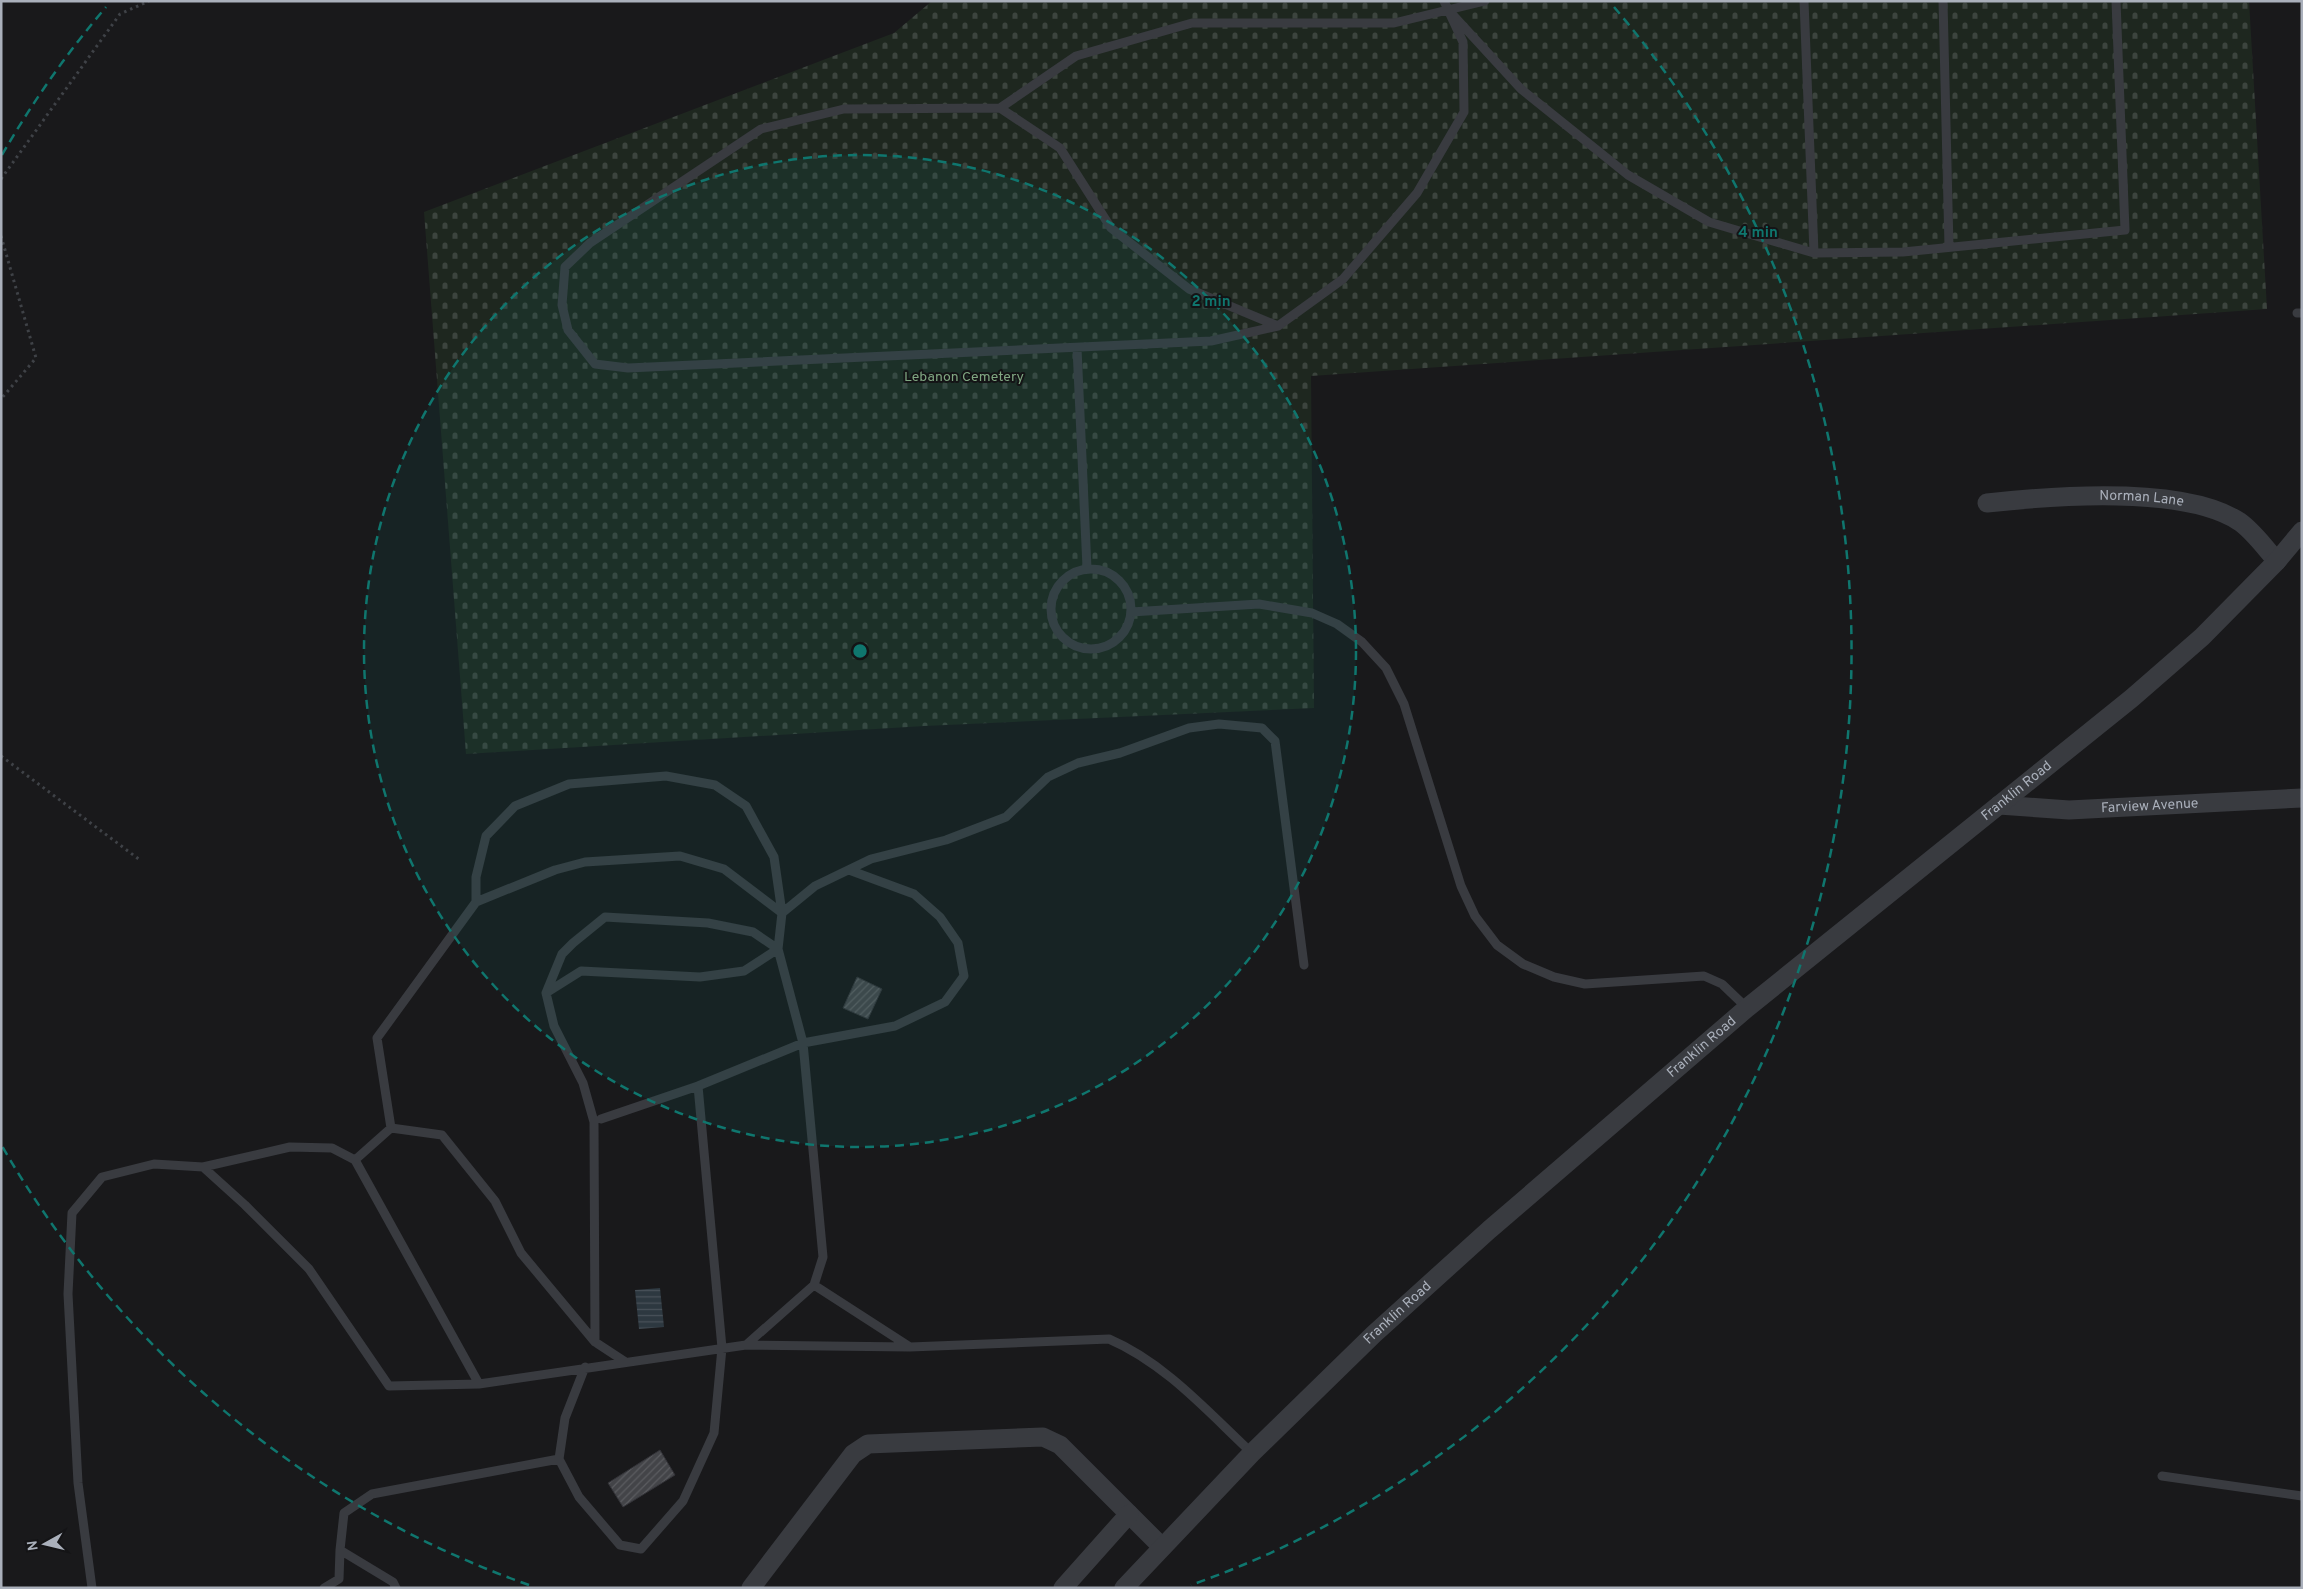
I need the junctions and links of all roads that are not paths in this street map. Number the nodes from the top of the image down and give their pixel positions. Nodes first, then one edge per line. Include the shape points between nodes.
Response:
1 (1485, 1) edge
2 (1804, 1) edge
3 (1943, 1) edge
4 (2116, 1) edge
5 (1446, 5) edge
6 (1000, 108) junction
7 (1949, 247) junction
8 (1814, 253) junction
9 (1278, 326) junction
10 (1077, 348) junction
11 (1987, 504) dead end
12 (2302, 531) edge
13 (2277, 561) junction
14 (1087, 568) junction
15 (1131, 612) junction
16 (2302, 798) edge
17 (1999, 805) junction
18 (849, 870) junction
19 (476, 902) junction
20 (782, 913) junction
21 (778, 949) junction
22 (1304, 965) dead end
23 (546, 994) junction
24 (1747, 1008) junction
25 (803, 1043) junction
26 (698, 1086) junction
27 (601, 1119) dead end
28 (391, 1128) junction
29 (355, 1160) junction
30 (202, 1167) junction
31 (814, 1285) junction
32 (595, 1342) junction
33 (746, 1345) junction
34 (910, 1347) junction
35 (722, 1348) junction
36 (624, 1361) junction
37 (585, 1367) junction
38 (479, 1384) junction
39 (1252, 1453) junction
40 (559, 1459) junction
41 (2162, 1476) dead end
42 (2302, 1496) edge
43 (1130, 1514) junction
44 (1162, 1547) junction
45 (340, 1550) junction
46 (92, 1588) edge
47 (324, 1588) edge
48 (396, 1588) edge
49 (751, 1588) edge
50 (1063, 1588) edge
51 (1124, 1588) edge

1 - 5 lane
2 - 8 lane
3 - 7 lane
4 - 7 lane via 2125,230
5 - 6 lane via 1394,23 1192,23 1076,56
5 - 8 lane via 1521,89 1628,175 1709,222
5 - 9 lane via 1462,42 1464,112 1417,193 1350,272
6 - 9 lane via 1060,148 1112,228 1189,289
6 - 10 lane via 844,109 761,130 590,243 564,267 562,305 568,330 596,364 628,368
7 - 8 lane via 1904,252
9 - 10 lane via 1211,341
10 - 14 lane
11 - 13 street, Norman Lane via 2082,496 2130,496 2192,504 2239,521
12 - 13 street, Franklin Road
13 - 17 street, Franklin Road via 2202,637
14 - 15 lane via 1100,569 1124,585 1130,598
14 - 15 lane via 1062,580 1054,591 1050,612 1053,626 1061,637 1072,646 1093,650 1107,646 1119,639
15 - 24 lane via 1259,604 1312,613 1337,624 1362,642 1386,668 1404,704 1460,886 1475,916 1497,945 1523,964 1554,977 1585,984 1704,976 1722,984
16 - 17 street, Farview Avenue via 2069,810
17 - 24 street, Franklin Road
18 - 20 lane via 815,886
18 - 22 lane via 871,859 946,840 1006,817 1048,777 1078,762 1120,753 1189,728 1219,724 1262,728 1275,741
18 - 25 lane via 914,894 940,917 958,944 964,976 945,1002 895,1026
19 - 20 lane via 554,870 585,862 680,856 724,869
19 - 20 lane via 476,877 486,836 515,806 569,784 666,776 715,785 746,806 774,857
19 - 28 lane via 377,1038
20 - 21 lane
21 - 23 lane via 744,971 700,977 581,971
21 - 23 lane via 752,932 708,923 605,917 562,954
21 - 25 lane
23 - 32 lane via 554,1026 583,1083 594,1122
24 - 39 street, Franklin Road via 1489,1230 1374,1334
25 - 26 lane
25 - 31 lane via 824,1257
26 - 27 lane
26 - 35 lane
28 - 29 lane
28 - 32 lane via 442,1135 495,1201 520,1253
29 - 30 lane via 332,1148 290,1147
29 - 38 lane
30 - 38 lane via 309,1269 388,1386
30 - 46 lane via 154,1164 102,1177 72,1213 68,1294 78,1482
31 - 33 lane
31 - 34 lane
32 - 36 lane
33 - 34 lane
33 - 35 lane
34 - 39 lane via 1109,1339 1156,1364
35 - 36 lane
35 - 40 lane via 714,1434 684,1501 640,1549 620,1545 579,1498
36 - 37 lane
37 - 38 lane
37 - 40 lane via 565,1418
39 - 44 street, Franklin Road
40 - 45 lane via 372,1494 344,1513
41 - 42 lane
43 - 44 street
43 - 49 street via 1060,1445 1043,1437 868,1444 853,1454
43 - 50 street
44 - 51 street, Franklin Road
45 - 47 lane via 339,1579
45 - 48 lane via 393,1582

